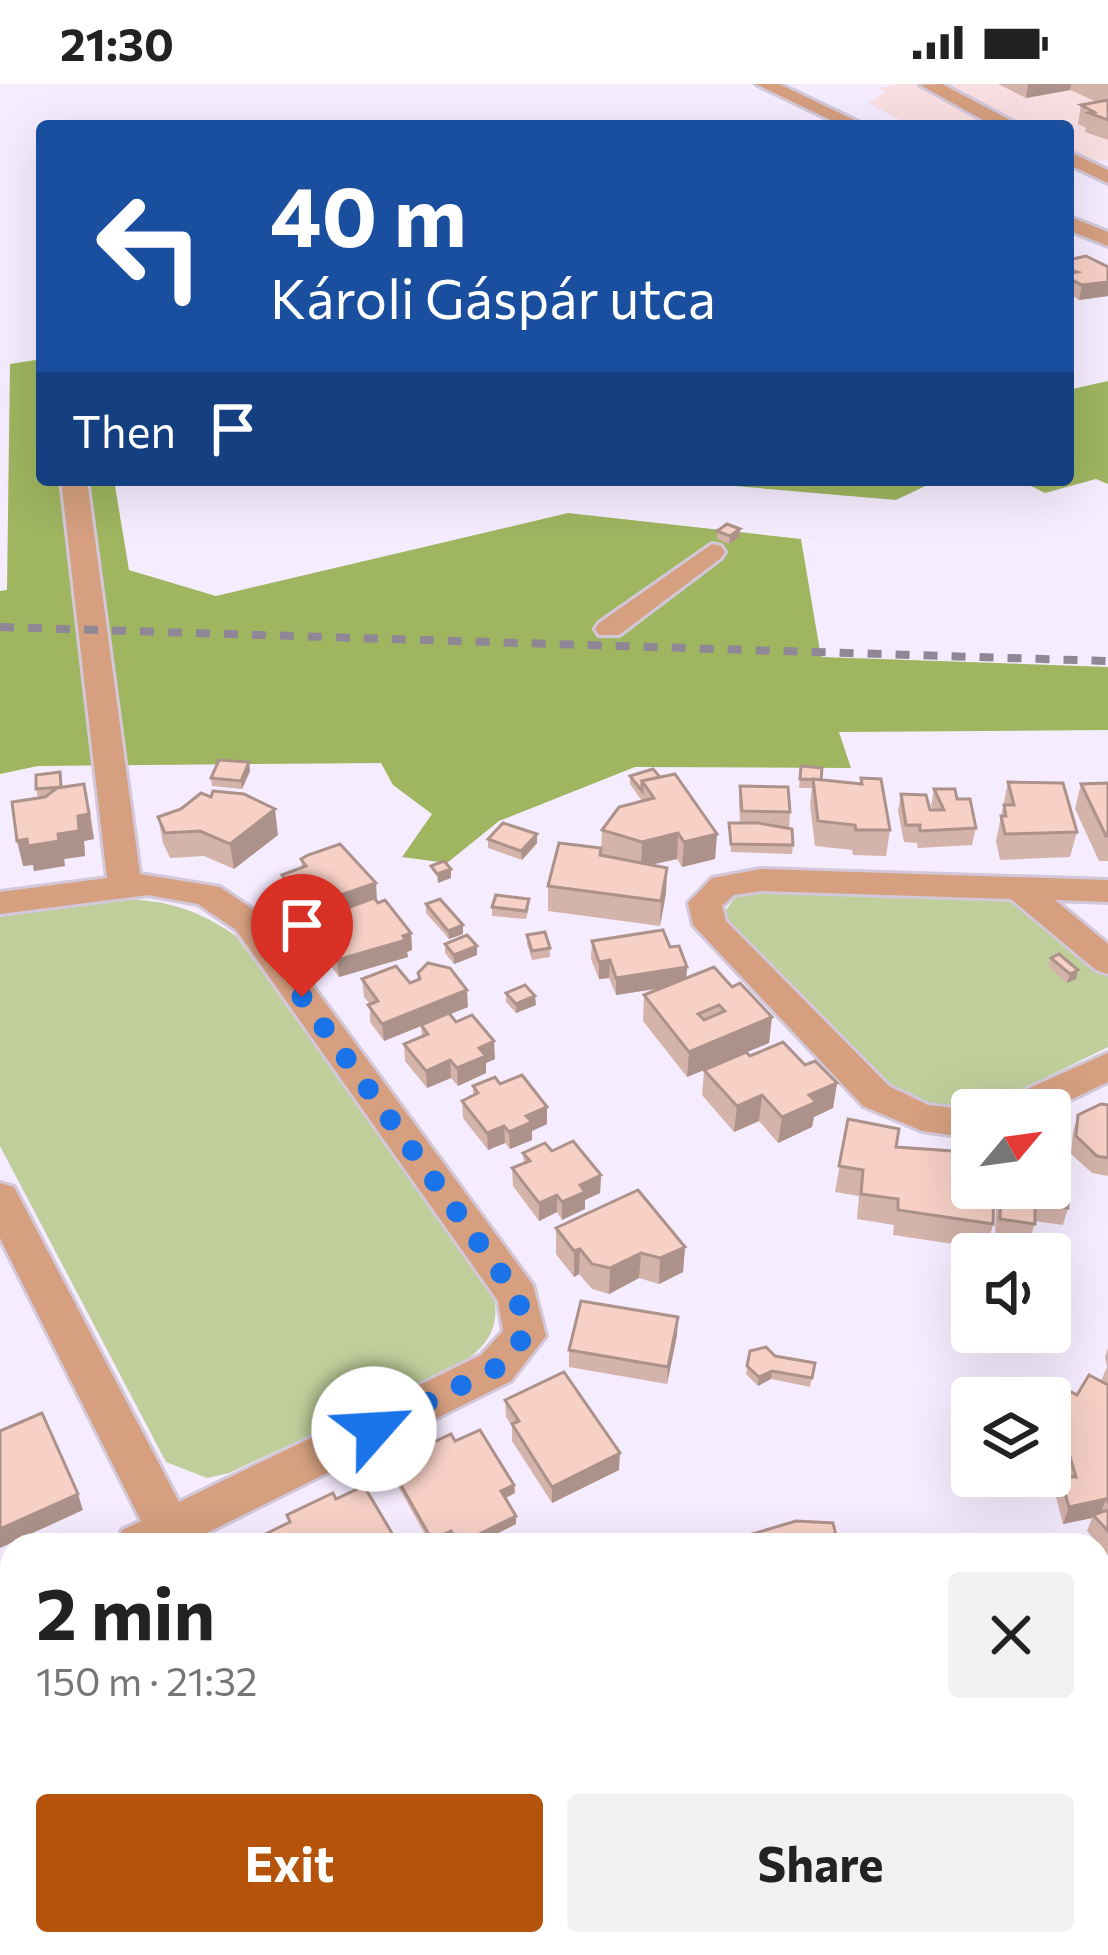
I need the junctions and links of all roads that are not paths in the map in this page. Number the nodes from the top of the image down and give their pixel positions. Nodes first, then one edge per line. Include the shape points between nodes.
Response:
1 (765, 84) edge
2 (933, 84) edge
3 (820, 87) edge
4 (786, 93) junction
5 (845, 120) edge
6 (996, 120) edge
7 (1108, 151) edge
8 (1074, 157) edge
9 (1074, 160) edge
10 (1108, 178) edge
11 (1074, 186) edge
12 (1074, 225) edge
13 (1108, 241) edge
14 (75, 486) edge
15 (712, 552) dead end
16 (609, 629) dead end
17 (125, 887) junction
18 (1022, 890) junction
19 (1108, 891) edge
20 (0, 904) edge
21 (1108, 962) edge
22 (1108, 1066) edge
23 (1059, 1089) edge
24 (951, 1123) edge
25 (0, 1198) edge
26 (158, 1533) edge
27 (175, 1533) edge

1 - 4 street
2 - 6 street
3 - 4 street
4 - 5 street
7 - 8 street
9 - 10 street
10 - 11 street
12 - 13 street
14 - 17 street
15 - 16 street
17 - 20 street
17 - 27 street via 208,895 248,922 518,1297 525,1336 496,1368
18 - 19 street
18 - 21 street
18 - 24 street via 761,880 724,886 705,903 710,925 876,1096 902,1112
22 - 23 street
25 - 26 street

